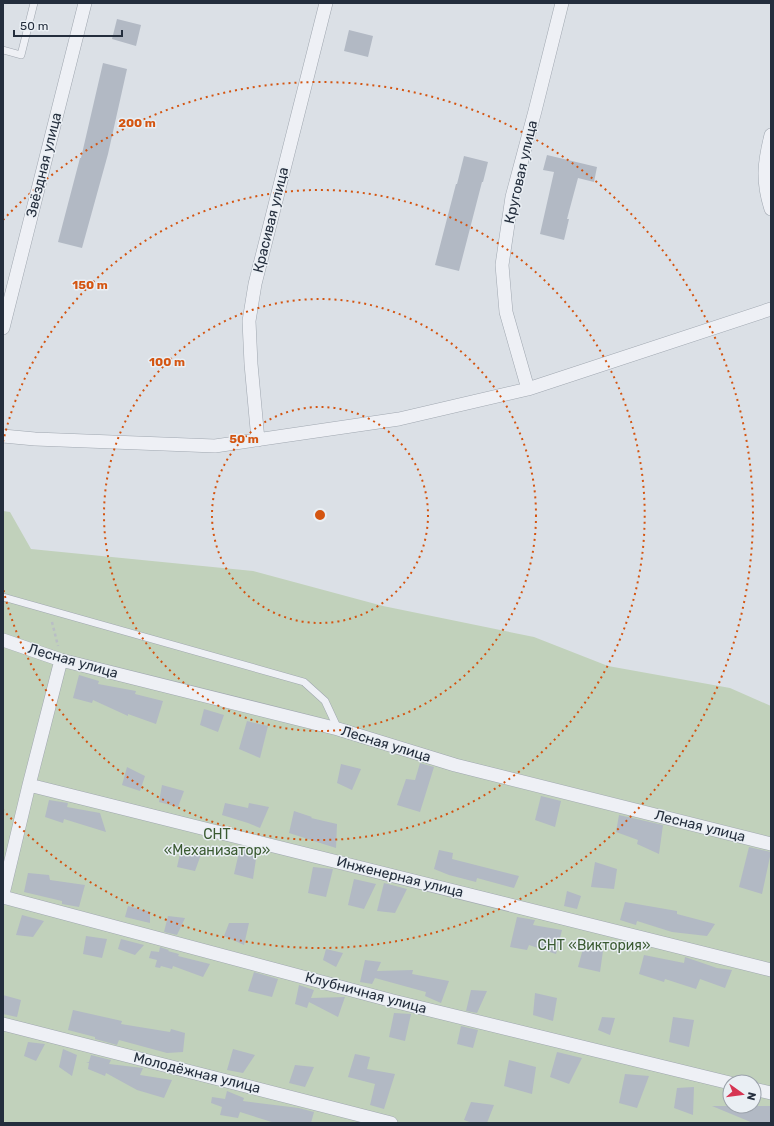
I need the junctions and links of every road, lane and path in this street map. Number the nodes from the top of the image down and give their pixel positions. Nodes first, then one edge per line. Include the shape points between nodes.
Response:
1 (34, 3) edge
2 (85, 3) edge
3 (326, 3) edge
4 (562, 3) edge
5 (3, 50) edge
6 (771, 135) edge
7 (771, 209) edge
8 (771, 309) edge
9 (3, 328) edge
10 (528, 389) junction
11 (3, 436) edge
12 (258, 440) junction
13 (3, 597) edge
14 (49, 610) junction
15 (3, 640) edge
16 (61, 660) junction
17 (338, 729) junction
18 (29, 785) junction
19 (771, 844) edge
20 (3, 896) edge
21 (771, 970) edge
22 (3, 1024) edge
23 (722, 1081) edge
24 (391, 1123) edge

1 - 5 lane via 21,55
2 - 9 street, Звёздная улица
3 - 12 street, Красивая улица via 255,284 249,320
4 - 10 street, Круговая улица via 512,197 502,265 506,312
6 - 7 street via 764,174
8 - 10 street
10 - 12 street via 399,419
11 - 12 street via 215,446
13 - 14 lane
14 - 16 path
14 - 17 lane via 304,682 325,701
15 - 16 street, Лесная улица
16 - 17 street, Лесная улица
16 - 18 street
17 - 19 street, Лесная улица via 455,765
18 - 20 street
18 - 21 street, Инженерная улица
20 - 23 street, Клубничная улица via 393,1001
22 - 24 street, Молодёжная улица

